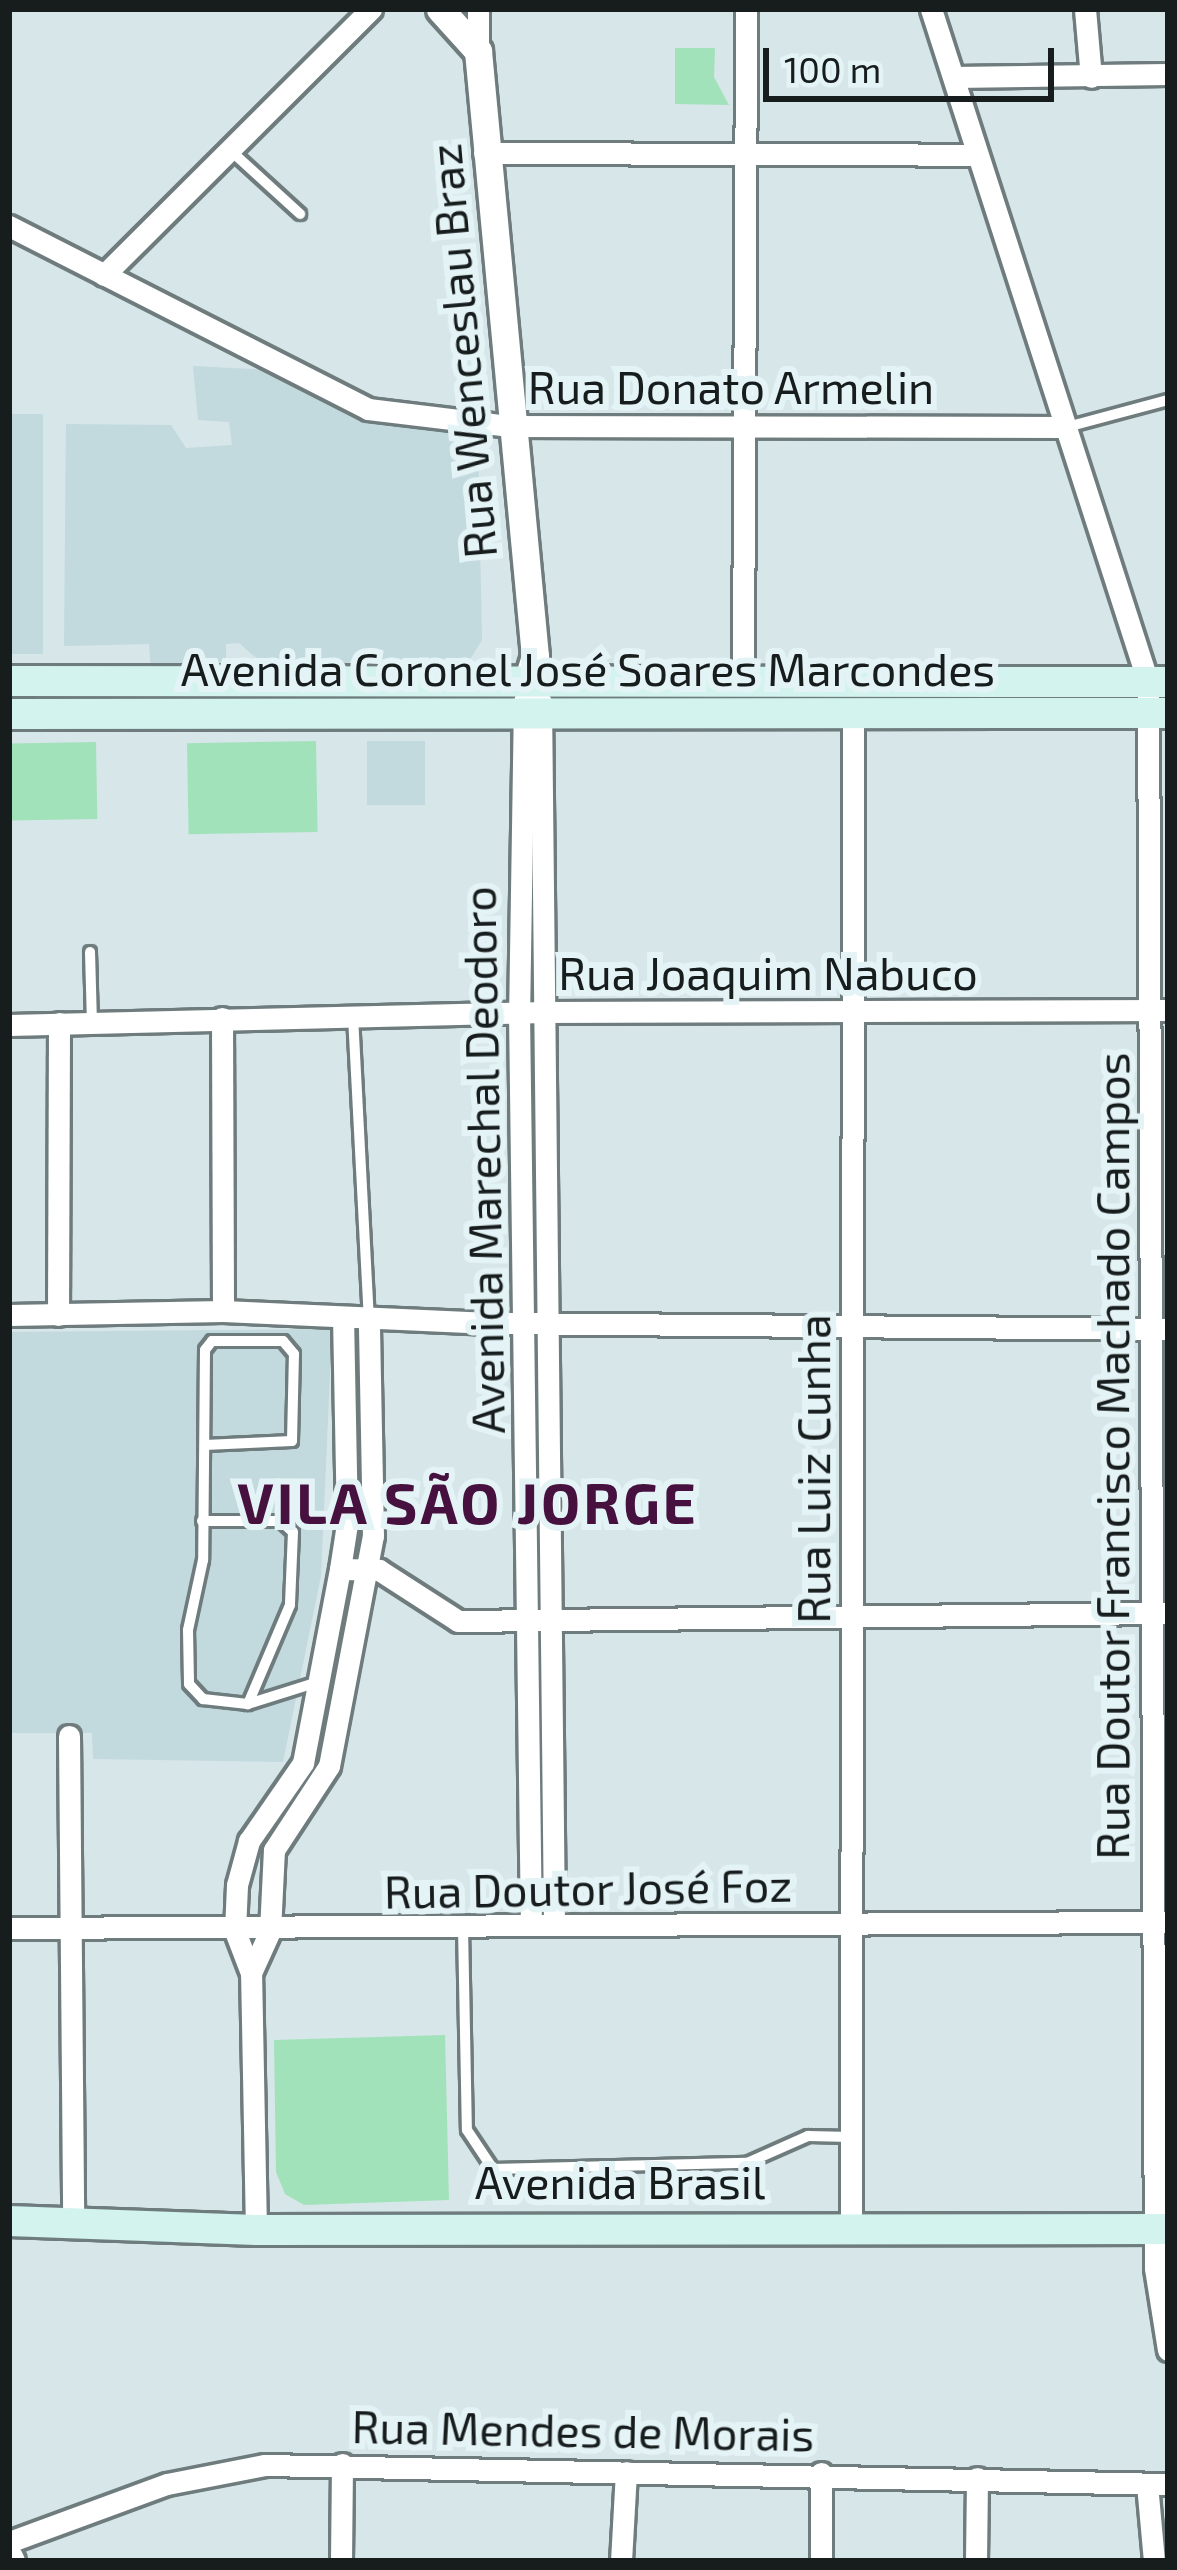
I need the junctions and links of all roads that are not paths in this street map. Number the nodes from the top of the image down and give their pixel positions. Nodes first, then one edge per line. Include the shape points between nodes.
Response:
1 (371, 9) edge
2 (440, 9) edge
3 (478, 9) edge
4 (746, 9) edge
5 (931, 9) edge
6 (1085, 9) edge
7 (478, 51) junction
8 (1168, 74) edge
9 (1091, 76) junction
10 (954, 77) junction
11 (230, 150) junction
12 (744, 151) junction
13 (484, 153) junction
14 (976, 155) junction
15 (299, 214) dead end
16 (9, 226) edge
17 (104, 275) junction
18 (1168, 400) edge
19 (742, 424) junction
20 (508, 426) junction
21 (1067, 427) junction
22 (9, 681) edge
23 (178, 682) junction
24 (241, 683) junction
25 (742, 683) junction
26 (533, 698) junction
27 (1158, 698) edge
28 (866, 702) junction
29 (9, 714) edge
30 (178, 715) junction
31 (241, 715) junction
32 (90, 952) dead end
33 (1159, 1010) edge
34 (543, 1012) junction
35 (519, 1013) junction
36 (852, 1013) junction
37 (353, 1016) junction
38 (223, 1018) junction
39 (92, 1022) junction
40 (59, 1023) junction
41 (9, 1025) edge
42 (223, 1311) junction
43 (9, 1315) edge
44 (58, 1315) junction
45 (343, 1318) junction
46 (369, 1319) junction
47 (547, 1321) junction
48 (523, 1322) junction
49 (853, 1328) junction
50 (1159, 1329) edge
51 (205, 1445) junction
52 (202, 1521) junction
53 (366, 1567) junction
54 (340, 1568) junction
55 (1159, 1613) edge
56 (853, 1615) junction
57 (539, 1618) junction
58 (315, 1683) junction
59 (248, 1705) junction
60 (69, 1736) dead end
61 (1161, 1922) edge
62 (853, 1924) junction
63 (543, 1925) junction
64 (463, 1927) junction
65 (9, 1928) edge
66 (72, 1928) junction
67 (235, 1931) junction
68 (270, 1931) junction
69 (251, 1973) junction
70 (851, 2137) junction
71 (9, 2222) edge
72 (73, 2225) junction
73 (850, 2226) junction
74 (1161, 2229) edge
75 (256, 2230) junction
76 (9, 2236) edge
77 (1168, 2350) edge
78 (342, 2464) junction
79 (626, 2472) junction
80 (821, 2473) junction
81 (976, 2478) junction
82 (1158, 2484) edge
83 (9, 2542) edge
84 (341, 2561) edge
85 (621, 2561) edge
86 (821, 2561) edge
87 (976, 2561) edge
88 (1154, 2561) edge

1 - 11 street
2 - 7 street
3 - 7 street, Rua Wenceslau Braz
4 - 12 street
5 - 10 street, Rua Doutor Francisco Machado Campos
6 - 9 street
7 - 13 street, Rua Wenceslau Braz
8 - 9 street
9 - 10 street
10 - 14 street, Rua Doutor Francisco Machado Campos
11 - 15 lane
11 - 17 street
12 - 13 street
12 - 14 street
12 - 19 street
13 - 20 street, Rua Wenceslau Braz
14 - 21 street, Rua Doutor Francisco Machado Campos
16 - 17 street, Rua Donato Armelin
17 - 20 street, Rua Donato Armelin via 368,410
18 - 21 lane
19 - 20 street, Rua Donato Armelin
19 - 21 street, Rua Donato Armelin
19 - 25 street
20 - 26 street, Rua Wenceslau Braz
21 - 27 street, Rua Doutor Francisco Machado Campos
22 - 23 main road, Avenida Coronel José Soares Marcondes
23 - 24 main road, Avenida Coronel José Soares Marcondes
23 - 30 lane
24 - 26 main road, Avenida Coronel José Soares Marcondes
24 - 31 lane
25 - 26 main road, Avenida Coronel José Soares Marcondes
25 - 28 main road, Avenida Coronel José Soares Marcondes
26 - 28 main road, Avenida Coronel José Soares Marcondes
26 - 31 main road, Avenida Coronel José Soares Marcondes
26 - 34 street, Avenida Marechal Deodoro
26 - 35 street, Avenida Marechal Deodoro
27 - 28 main road, Avenida Coronel José Soares Marcondes
27 - 33 street, Rua Doutor Francisco Machado Campos
28 - 36 street, Rua Luiz Cunha
29 - 30 main road, Avenida Coronel José Soares Marcondes
30 - 31 main road, Avenida Coronel José Soares Marcondes
32 - 39 lane
33 - 36 street, Rua Joaquim Nabuco
33 - 50 street, Rua Doutor Francisco Machado Campos
34 - 35 street, Rua Joaquim Nabuco
34 - 36 street, Rua Joaquim Nabuco
34 - 47 street, Avenida Marechal Deodoro
35 - 37 street, Rua Joaquim Nabuco
35 - 48 street, Avenida Marechal Deodoro
36 - 49 street, Rua Luiz Cunha
37 - 38 street, Rua Joaquim Nabuco
37 - 46 lane
38 - 39 street, Rua Joaquim Nabuco
38 - 42 street
39 - 40 street, Rua Joaquim Nabuco
40 - 41 street, Rua Joaquim Nabuco
40 - 44 street
42 - 44 street
42 - 45 street
43 - 44 street
45 - 46 street
45 - 54 street via 347,1524
46 - 48 street
46 - 53 street via 373,1536
47 - 48 street
47 - 49 street
47 - 57 street, Avenida Marechal Deodoro
48 - 57 street, Avenida Marechal Deodoro
49 - 50 street
49 - 56 street, Rua Luiz Cunha
50 - 55 street, Rua Doutor Francisco Machado Campos
51 - 51 lane via 206,1345 283,1341 294,1354 292,1441
51 - 52 lane
52 - 59 lane via 189,1684 203,1699
52 - 59 lane via 281,1522 293,1532 290,1605
53 - 54 street
53 - 57 street via 458,1621
53 - 68 street via 329,1766 274,1850
54 - 58 street
55 - 56 street
55 - 61 street, Rua Doutor Francisco Machado Campos
56 - 57 street
56 - 62 street, Rua Luiz Cunha
57 - 63 street, Avenida Marechal Deodoro
58 - 59 lane
58 - 67 street via 303,1763 249,1841
60 - 66 street
61 - 62 street, Rua Doutor José Foz
61 - 74 street, Rua Doutor Francisco Machado Campos
62 - 63 street, Rua Doutor José Foz
62 - 70 street, Rua Luiz Cunha
63 - 64 street, Rua Doutor José Foz
64 - 68 street, Rua Doutor José Foz
64 - 70 lane via 467,2130 493,2169 747,2163 808,2136
65 - 66 street, Rua Doutor José Foz
66 - 67 street, Rua Doutor José Foz
66 - 72 street
67 - 68 street, Rua Doutor José Foz
67 - 69 street
68 - 69 street
69 - 75 street
70 - 73 street, Rua Luiz Cunha
71 - 72 main road
72 - 75 main road, Avenida Brasil
72 - 76 main road
73 - 74 main road, Avenida Brasil
73 - 75 main road, Avenida Brasil
74 - 77 street, Rua Doutor Francisco Machado Campos
78 - 79 street, Rua Mendes de Morais
78 - 83 street, Rua Mendes de Morais via 265,2465 167,2484
78 - 84 street
79 - 80 street, Rua Mendes de Morais
79 - 85 street
80 - 81 street, Rua Mendes de Morais
80 - 86 street
81 - 82 street, Rua Mendes de Morais
81 - 87 street
82 - 88 street

